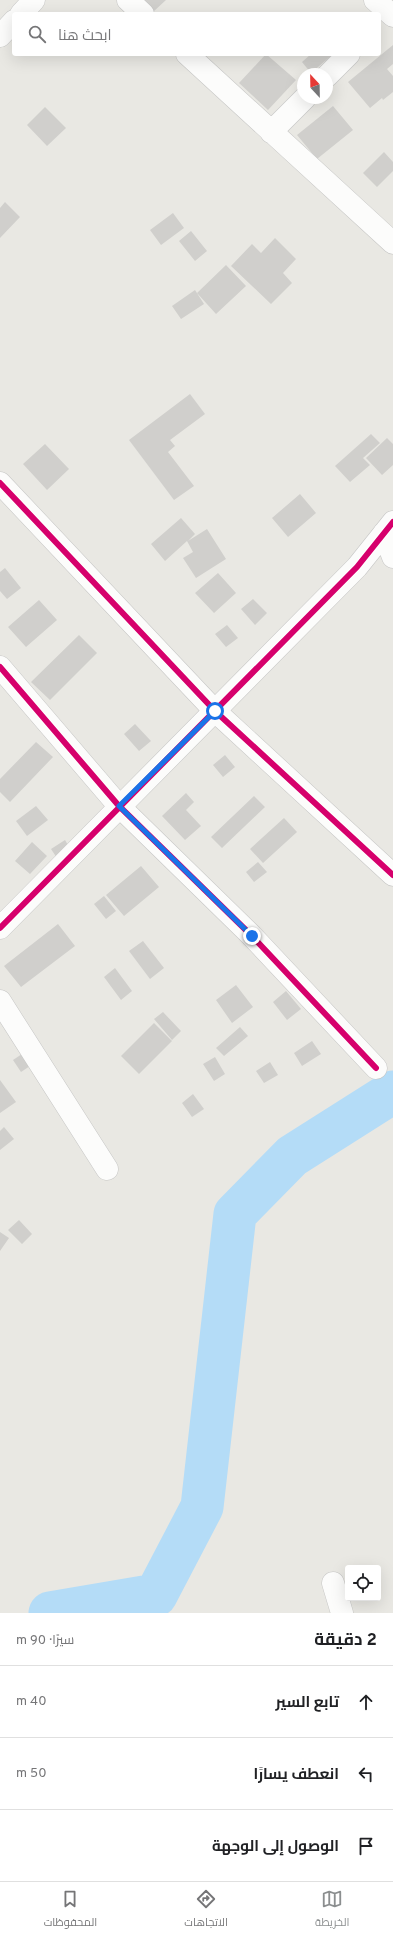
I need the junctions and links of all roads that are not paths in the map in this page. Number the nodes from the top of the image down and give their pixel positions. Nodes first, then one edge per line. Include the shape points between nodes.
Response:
1 (34, 0) edge
2 (128, 0) edge
3 (23, 12) edge
4 (141, 12) edge
5 (12, 23) edge
6 (0, 36) edge
7 (189, 56) edge
8 (347, 56) edge
9 (333, 70) edge
10 (299, 104) edge
11 (271, 132) junction
12 (393, 244) edge
13 (0, 483) edge
14 (388, 528) edge
15 (393, 557) edge
16 (0, 667) edge
17 (215, 711) junction
18 (119, 806) junction
19 (393, 875) edge
20 (0, 928) edge
21 (0, 1001) edge
22 (376, 1068) dead end
23 (107, 1168) dead end
24 (333, 1583) dead end
25 (342, 1613) edge

1 - 3 street
2 - 4 street
5 - 6 street
7 - 11 street
8 - 9 street
10 - 11 street
11 - 12 street
13 - 17 street
14 - 15 street
14 - 17 street via 357,567
16 - 18 street
17 - 18 street
17 - 19 street
18 - 20 street
18 - 22 street via 252,936
21 - 23 street
24 - 25 street

